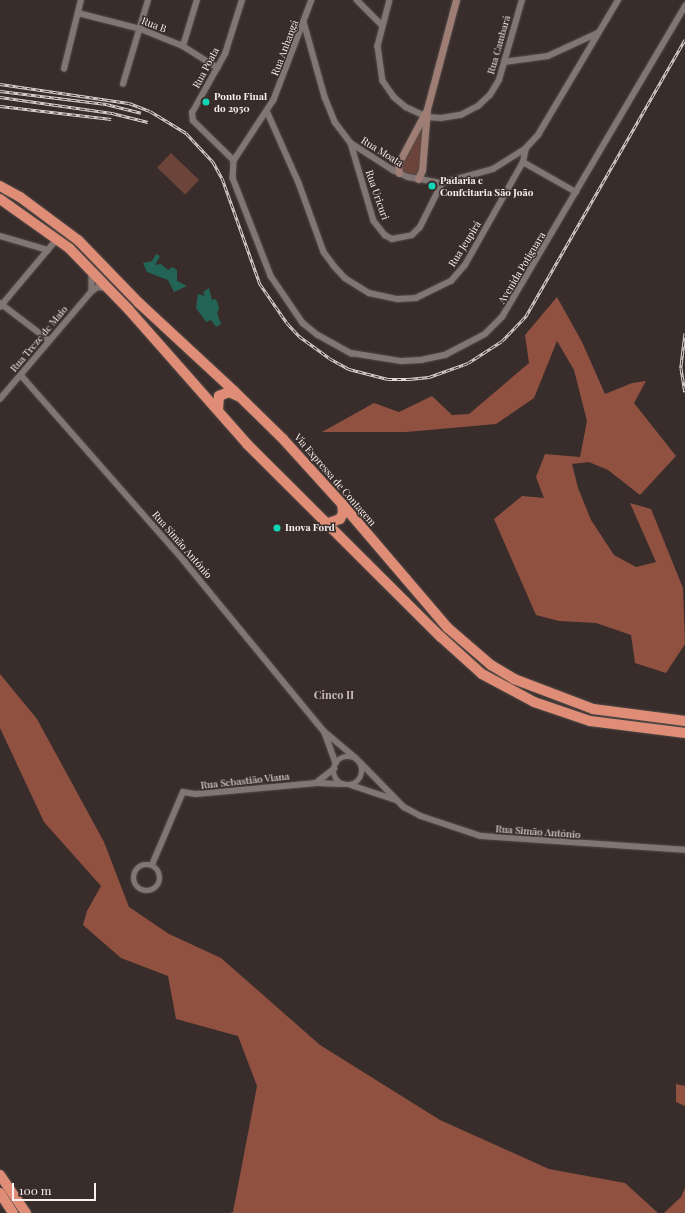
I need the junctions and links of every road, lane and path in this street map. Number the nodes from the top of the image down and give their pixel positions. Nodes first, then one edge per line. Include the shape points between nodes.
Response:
1 (81, 0) edge
2 (148, 0) edge
3 (197, 0) edge
4 (242, 0) edge
5 (312, 0) edge
6 (357, 0) edge
7 (390, 0) edge
8 (456, 0) edge
9 (522, 0) edge
10 (618, 0) edge
11 (685, 6) edge
12 (78, 13) junction
13 (304, 22) junction
14 (382, 25) junction
15 (141, 29) junction
16 (598, 33) junction
17 (183, 46) junction
18 (504, 62) junction
19 (218, 68) junction
20 (64, 69) dead end
21 (123, 84) dead end
22 (268, 114) junction
23 (425, 117) junction
24 (351, 143) junction
25 (526, 148) junction
26 (234, 161) junction
27 (523, 162) junction
28 (399, 173) junction
29 (418, 179) junction
30 (442, 183) junction
31 (0, 186) edge
32 (576, 192) junction
33 (0, 199) edge
34 (0, 236) edge
35 (57, 239) junction
36 (48, 250) junction
37 (90, 270) junction
38 (108, 288) junction
39 (92, 291) junction
40 (1, 304) edge
41 (50, 340) junction
42 (21, 375) junction
43 (240, 396) junction
44 (0, 399) edge
45 (218, 410) junction
46 (342, 504) junction
47 (326, 524) junction
48 (685, 721) edge
49 (324, 731) junction
50 (685, 733) edge
51 (358, 760) junction
52 (335, 766) junction
53 (316, 783) junction
54 (342, 784) junction
55 (351, 785) junction
56 (398, 801) junction
57 (685, 850) edge
58 (152, 865) junction
59 (0, 1175) edge
60 (0, 1193) edge
61 (13, 1213) edge
62 (26, 1213) edge

1 - 12 street
2 - 15 street
3 - 17 street
4 - 19 street, Rua Poata
5 - 13 street, Rua Anhangá
6 - 14 street
7 - 14 street
8 - 23 street
9 - 18 street, Rua Cambará
10 - 16 street, Rua Jeupirá
11 - 32 street, Avenida Potiguara
12 - 15 street, Rua B
12 - 20 street
13 - 22 street, Rua Anhangá
13 - 24 street, Rua Moata via 325,97 336,122
14 - 23 street via 378,52 383,81 401,104
15 - 17 street, Rua B
15 - 21 street
16 - 18 street via 548,56
16 - 25 street, Rua Jeupirá via 538,134
17 - 19 street, Rua B
18 - 23 street, Rua Cambará via 496,85 478,106 454,117
19 - 26 street, Rua Poata via 192,113 193,121
22 - 26 street, Rua Anhangá
22 - 27 street, Rua Jeupirá via 299,183 324,252 345,278 360,289 380,297 416,298 451,281 465,265
23 - 28 street via 398,164
23 - 29 street via 422,170
24 - 28 street, Rua Moata
24 - 30 street, Rua Uricuri via 374,221 385,235 392,239 412,235 420,227
25 - 27 street, Rua Jeupirá
25 - 30 street, Rua Moata via 493,169
26 - 32 street, Avenida Potiguara via 234,178 266,262 293,311 318,335 333,344 352,353 385,360 421,360 445,355 486,334 517,296
27 - 32 street
28 - 29 street, Rua Moata
29 - 30 street, Rua Moata
31 - 43 highway, Via Expressa de Contagem via 24,200 78,240 139,303
33 - 35 highway
34 - 36 street
35 - 36 street
35 - 37 highway
36 - 40 street
37 - 38 highway
37 - 39 street
38 - 39 street via 98,287
38 - 45 highway
39 - 41 street, Rua Treze de Maio
40 - 41 street
41 - 42 street, Rua Treze de Maio
42 - 44 street, Rua Treze de Maio
42 - 49 street, Rua Simão Antônio via 185,562
43 - 45 highway via 224,393 217,401
43 - 46 highway, Via Expressa de Contagem
45 - 47 highway via 246,444
46 - 47 highway via 343,513 340,519
46 - 48 highway, Via Expressa de Contagem via 448,628 491,665 514,680 593,710
47 - 50 highway via 458,653 482,674 506,688 553,710 590,721
49 - 51 street, Rua Simão Antônio
49 - 52 street, Rua Simão Antônio
51 - 52 street via 348,756
51 - 55 street via 362,776
51 - 56 street, Rua Simão Antônio
52 - 53 street
52 - 54 street via 336,778
53 - 54 street, Rua Sebastião Viana
53 - 58 street, Rua Sebastião Viana via 196,794 183,792
54 - 55 street
55 - 56 street, Rua Simão Antônio
56 - 57 street, Rua Simão Antônio via 421,816 481,836
58 - 58 street via 143,866 134,875 135,884 145,891 154,890 160,883 160,874
59 - 62 highway
60 - 61 highway

